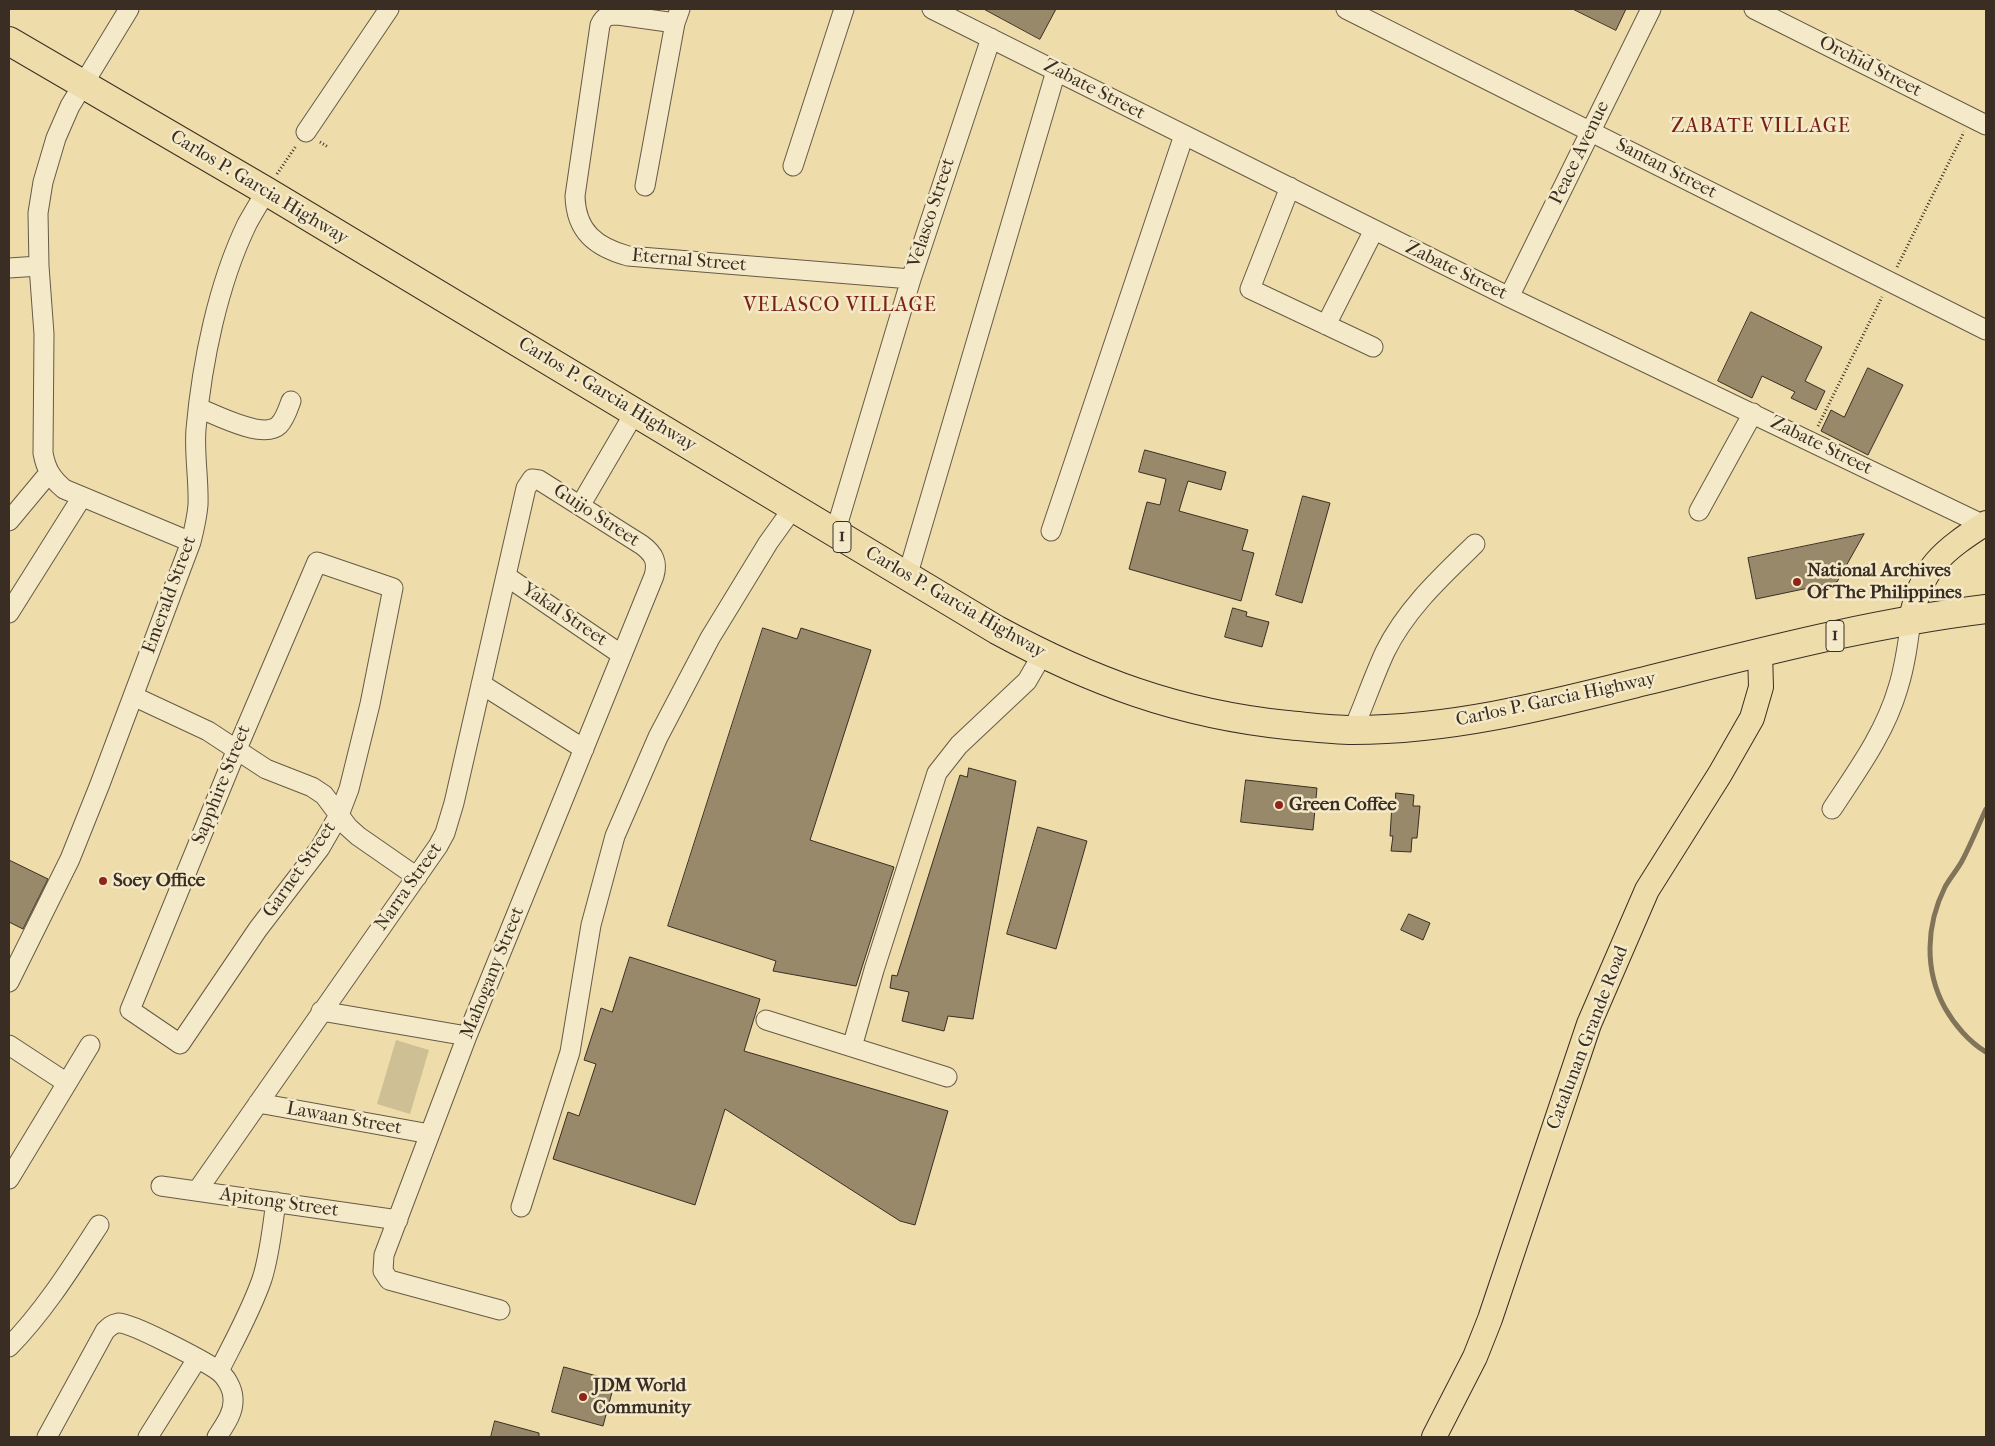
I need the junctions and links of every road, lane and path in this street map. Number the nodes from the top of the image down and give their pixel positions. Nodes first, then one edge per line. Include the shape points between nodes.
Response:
1 (129, 9) edge
2 (390, 9) edge
3 (844, 9) edge
4 (932, 9) edge
5 (1346, 9) edge
6 (1651, 9) edge
7 (1754, 9) edge
8 (678, 16) edge
9 (991, 38) junction
10 (9, 41) edge
11 (1056, 71) junction
12 (82, 84) junction
13 (1986, 125) edge
14 (1590, 131) junction
15 (306, 132) dead end
16 (1184, 134) junction
17 (792, 166) dead end
18 (645, 186) dead end
19 (1290, 187) junction
20 (266, 191) junction
21 (1374, 230) junction
22 (39, 266) junction
23 (9, 268) edge
24 (910, 279) junction
25 (1509, 297) junction
26 (1326, 325) junction
27 (1986, 330) edge
28 (1373, 347) dead end
29 (291, 401) dead end
30 (199, 408) junction
31 (635, 412) junction
32 (1752, 413) junction
33 (49, 473) junction
34 (532, 480) joint
35 (82, 497) junction
36 (580, 506) junction
37 (793, 508) junction
38 (1699, 511) dead end
39 (9, 521) edge
40 (1985, 524) edge
41 (1051, 531) dead end
42 (834, 533) junction
43 (191, 542) junction
44 (1475, 544) dead end
45 (656, 560) joint
46 (316, 562) joint
47 (506, 576) junction
48 (907, 577) junction
49 (1986, 609) edge
50 (9, 613) edge
51 (1911, 620) junction
52 (1760, 652) junction
53 (622, 655) junction
54 (1042, 655) junction
55 (481, 684) junction
56 (133, 696) junction
57 (1353, 730) junction
58 (237, 749) junction
59 (584, 749) junction
60 (1832, 809) dead end
61 (339, 815) junction
62 (417, 877) junction
63 (10, 977) edge
64 (321, 1011) junction
65 (766, 1020) dead end
66 (467, 1036) junction
67 (180, 1044) joint
68 (9, 1045) edge
69 (90, 1045) dead end
70 (852, 1047) junction
71 (947, 1076) dead end
72 (67, 1083) junction
73 (258, 1103) junction
74 (430, 1134) junction
75 (9, 1179) edge
76 (160, 1186) dead end
77 (197, 1191) junction
78 (276, 1202) junction
79 (521, 1207) dead end
80 (398, 1220) junction
81 (98, 1225) dead end
82 (500, 1310) dead end
83 (9, 1347) edge
84 (197, 1359) junction
85 (219, 1371) junction
86 (48, 1437) edge
87 (148, 1437) edge
88 (217, 1437) edge
89 (1434, 1437) edge

1 - 12 street
2 - 15 street
3 - 17 street
4 - 9 street, Zabate Street
5 - 14 street, Santan Street
6 - 14 street, Peace Avenue
7 - 13 street, Orchid Street
8 - 18 street, Eternal Street
8 - 24 street, Eternal Street via 608,15 600,25 575,196 580,224 589,235 606,248 628,256
9 - 11 street, Zabate Street
9 - 24 street, Velasco Street
10 - 12 highway, Carlos P. Garcia Highway / 1
11 - 16 street, Zabate Street
11 - 48 street
12 - 20 highway, Carlos P. Garcia Highway / 1
12 - 22 street via 56,138 43,182 38,213
14 - 25 street, Peace Avenue
14 - 27 street, Santan Street
16 - 19 street, Zabate Street
16 - 41 street
19 - 21 street, Zabate Street
19 - 26 street via 1250,289
20 - 30 street, Emerald Street via 247,224 226,277
20 - 31 highway, Carlos P. Garcia Highway / 1
21 - 25 street, Zabate Street
21 - 26 street
22 - 23 street
22 - 33 street via 44,334 43,452
24 - 42 street, Velasco Street
25 - 32 street, Zabate Street
26 - 28 street
29 - 30 street via 278,427 268,431 250,428
30 - 43 street, Emerald Street via 196,431 198,505
31 - 36 street
31 - 37 highway, Carlos P. Garcia Highway / 1
32 - 38 street
32 - 40 street, Zabate Street
33 - 35 street via 64,489
33 - 39 street
34 - 36 street, Guijo Street via 542,482
34 - 47 street, Narra Street via 526,488
35 - 43 street
35 - 50 street
36 - 45 street, Guijo Street via 642,545
37 - 42 highway, Carlos P. Garcia Highway / 1
37 - 79 street via 710,638 658,737 615,836 591,925 570,1052
40 - 51 main road via 1951,548 1927,572 1916,594
42 - 48 highway, Carlos P. Garcia Highway / 1
43 - 56 street, Emerald Street
44 - 57 street via 1431,586 1410,612 1385,651
45 - 53 street, Mahogany Street via 654,576
46 - 58 street, Sapphire Street
46 - 61 street, Garnet Street via 393,588 370,704 349,789
47 - 53 street, Yakal Street
47 - 55 street, Narra Street
48 - 54 highway, Carlos P. Garcia Highway / 1
49 - 51 highway, Carlos P. Garcia Highway / 1
51 - 52 highway, Carlos P. Garcia Highway / 1
51 - 60 street via 1904,666 1890,711 1865,760
52 - 57 highway, Carlos P. Garcia Highway / 1 via 1497,716 1397,729
52 - 89 main road, Catalunan Grande Road via 1761,687 1752,718 1647,890 1589,1024 1490,1319 1464,1380
53 - 59 street, Mahogany Street
54 - 57 highway, Carlos P. Garcia Highway / 1 via 1133,692 1192,710 1247,721
54 - 70 street via 1027,681 959,745 937,773
55 - 59 street
55 - 62 street, Narra Street via 448,825
56 - 58 street via 208,730
56 - 63 street, Emerald Street via 70,859
58 - 61 street via 266,769 312,787 324,795
58 - 67 street, Sapphire Street via 130,1010
59 - 66 street, Mahogany Street
61 - 62 street via 358,836
61 - 67 street, Garnet Street via 320,848 258,929
62 - 64 street, Narra Street
64 - 66 street
64 - 73 street, Narra Street
65 - 70 street
66 - 74 street, Mahogany Street
68 - 72 street
69 - 72 street
70 - 71 street
72 - 75 street
73 - 74 street, Lawaan Street
73 - 77 street, Narra Street
74 - 80 street, Mahogany Street
76 - 77 street, Apitong Street
77 - 78 street, Apitong Street
78 - 80 street, Apitong Street
78 - 85 street via 262,1278
80 - 82 street, Mahogany Street via 382,1265 384,1276
81 - 83 street via 54,1295
84 - 85 street
84 - 86 street via 132,1326 118,1323 111,1326 105,1331
84 - 87 street
85 - 88 street via 232,1390 234,1400 227,1422

